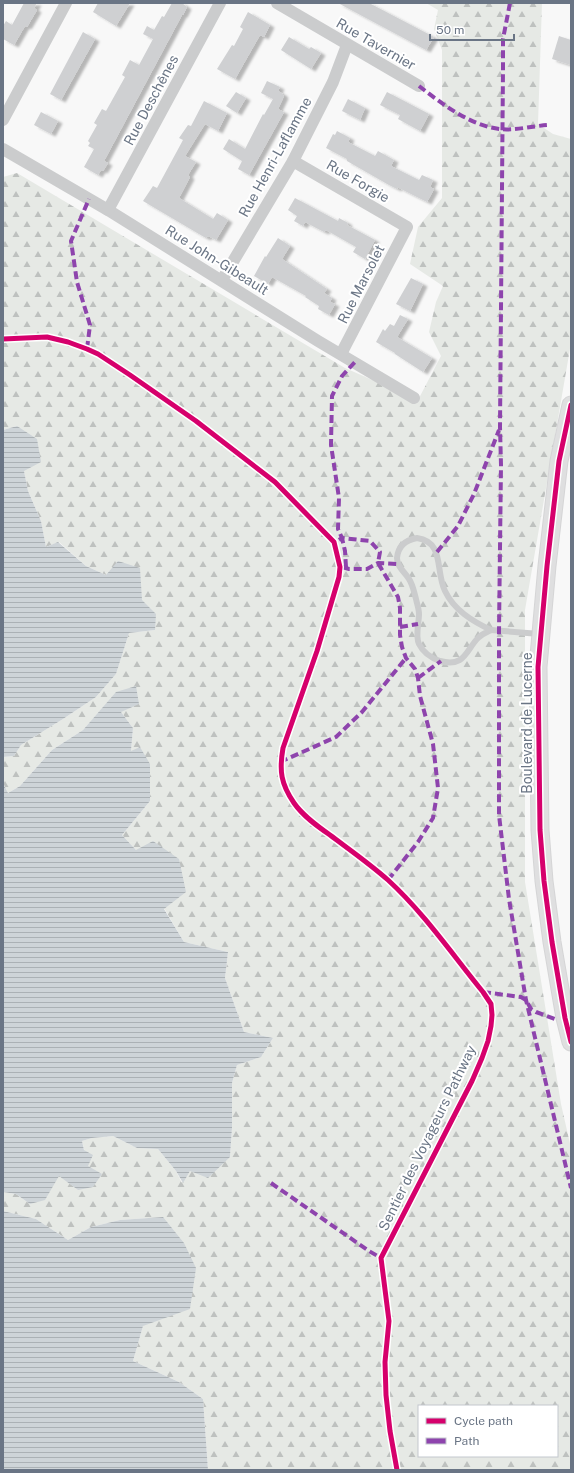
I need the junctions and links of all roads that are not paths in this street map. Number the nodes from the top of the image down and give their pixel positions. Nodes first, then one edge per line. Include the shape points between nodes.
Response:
1 (66, 3) edge
2 (220, 3) edge
3 (277, 3) edge
4 (347, 44) junction
5 (419, 86) dead end
6 (3, 120) edge
7 (3, 149) edge
8 (293, 161) junction
9 (108, 210) junction
10 (407, 227) joint
11 (222, 280) junction
12 (341, 354) junction
13 (414, 398) dead end
14 (571, 405) edge
15 (491, 630) junction
16 (540, 634) junction
17 (571, 1038) edge

1 - 6 street
2 - 9 street, Rue Deschênes
3 - 4 street, Rue Tavernier
4 - 5 street, Rue Tavernier
4 - 8 street, Rue Henri-Laflamme via 333,82
7 - 9 street, Rue John-Gibeault
8 - 10 street, Rue Forgie
8 - 11 street, Rue Henri-Laflamme
9 - 11 street, Rue John-Gibeault
10 - 12 street, Rue Marsolet
11 - 12 street, Rue John-Gibeault
12 - 13 street, Rue John-Gibeault
14 - 16 main road, Boulevard de Lucerne via 559,461
15 - 15 lane via 464,615 450,599 444,590 436,552 432,545 425,539 417,538 403,544 397,556 398,564 410,580 414,591 419,612 418,642 423,650 440,661 452,662 466,655 477,638
15 - 16 lane
16 - 17 main road, Boulevard de Lucerne via 540,830 552,942 565,1018

